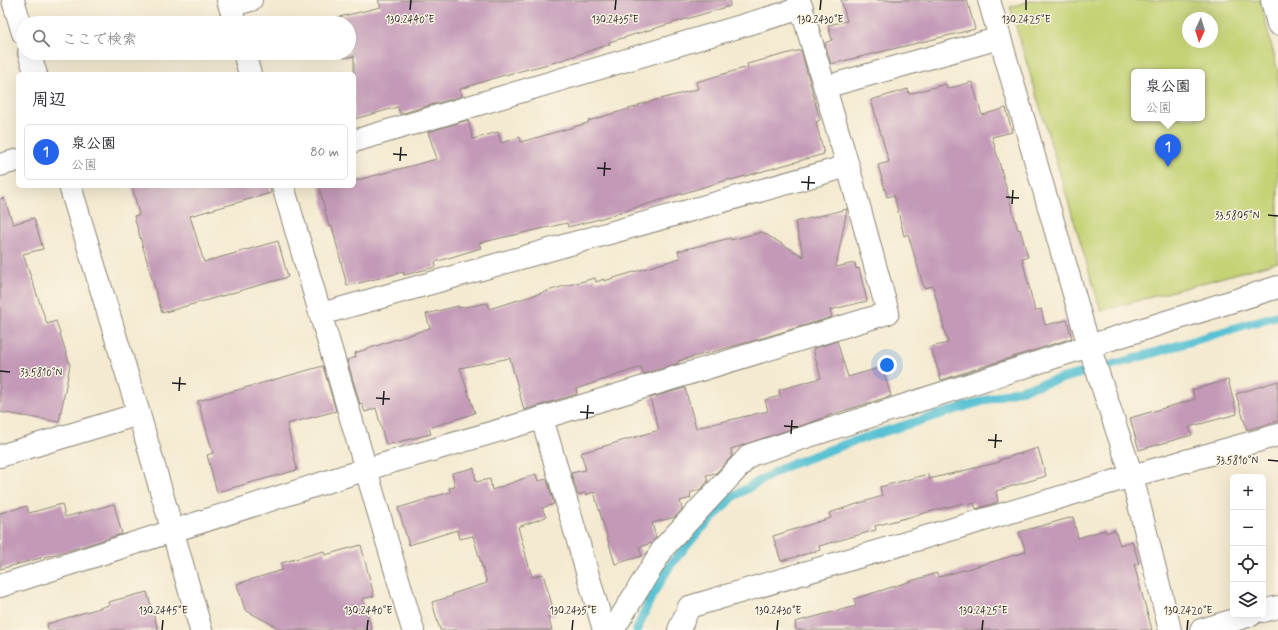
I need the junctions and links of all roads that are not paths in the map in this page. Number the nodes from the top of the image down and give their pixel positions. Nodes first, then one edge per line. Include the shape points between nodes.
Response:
1 (13, 0) edge
2 (251, 0) edge
3 (989, 0) edge
4 (1272, 0) edge
5 (801, 4) edge
6 (231, 10) edge
7 (18, 16) edge
8 (1278, 24) edge
9 (1000, 38) junction
10 (31, 60) edge
11 (246, 60) edge
12 (35, 72) edge
13 (249, 72) edge
14 (825, 87) junction
15 (356, 140) edge
16 (16, 161) edge
17 (0, 165) edge
18 (848, 166) junction
19 (71, 188) edge
20 (284, 188) edge
21 (1278, 287) edge
22 (321, 314) junction
23 (1092, 352) junction
24 (139, 414) junction
25 (542, 418) junction
26 (1278, 435) edge
27 (0, 456) edge
28 (367, 468) junction
29 (1132, 476) junction
30 (172, 531) junction
31 (0, 586) edge
32 (1278, 607) edge
33 (1266, 611) edge
34 (1241, 618) edge
35 (201, 630) edge
36 (413, 630) edge
37 (604, 630) edge
38 (614, 630) edge
39 (679, 630) edge
40 (1170, 630) edge
41 (1201, 630) edge

1 - 7 street
2 - 6 street
3 - 9 street
4 - 8 street
5 - 14 street
5 - 15 street
9 - 14 street
9 - 23 street
10 - 12 street
11 - 13 street
14 - 18 street
16 - 17 street
18 - 22 street
18 - 25 street via 888,313
19 - 24 street
20 - 22 street
21 - 23 street
22 - 28 street
23 - 29 street
23 - 38 street via 750,455 664,547
24 - 27 street
24 - 30 street
25 - 28 street
25 - 37 street
26 - 29 street
28 - 30 street
28 - 36 street
29 - 39 street via 689,607
29 - 40 street
30 - 31 street
30 - 35 street
32 - 33 street
34 - 41 street

